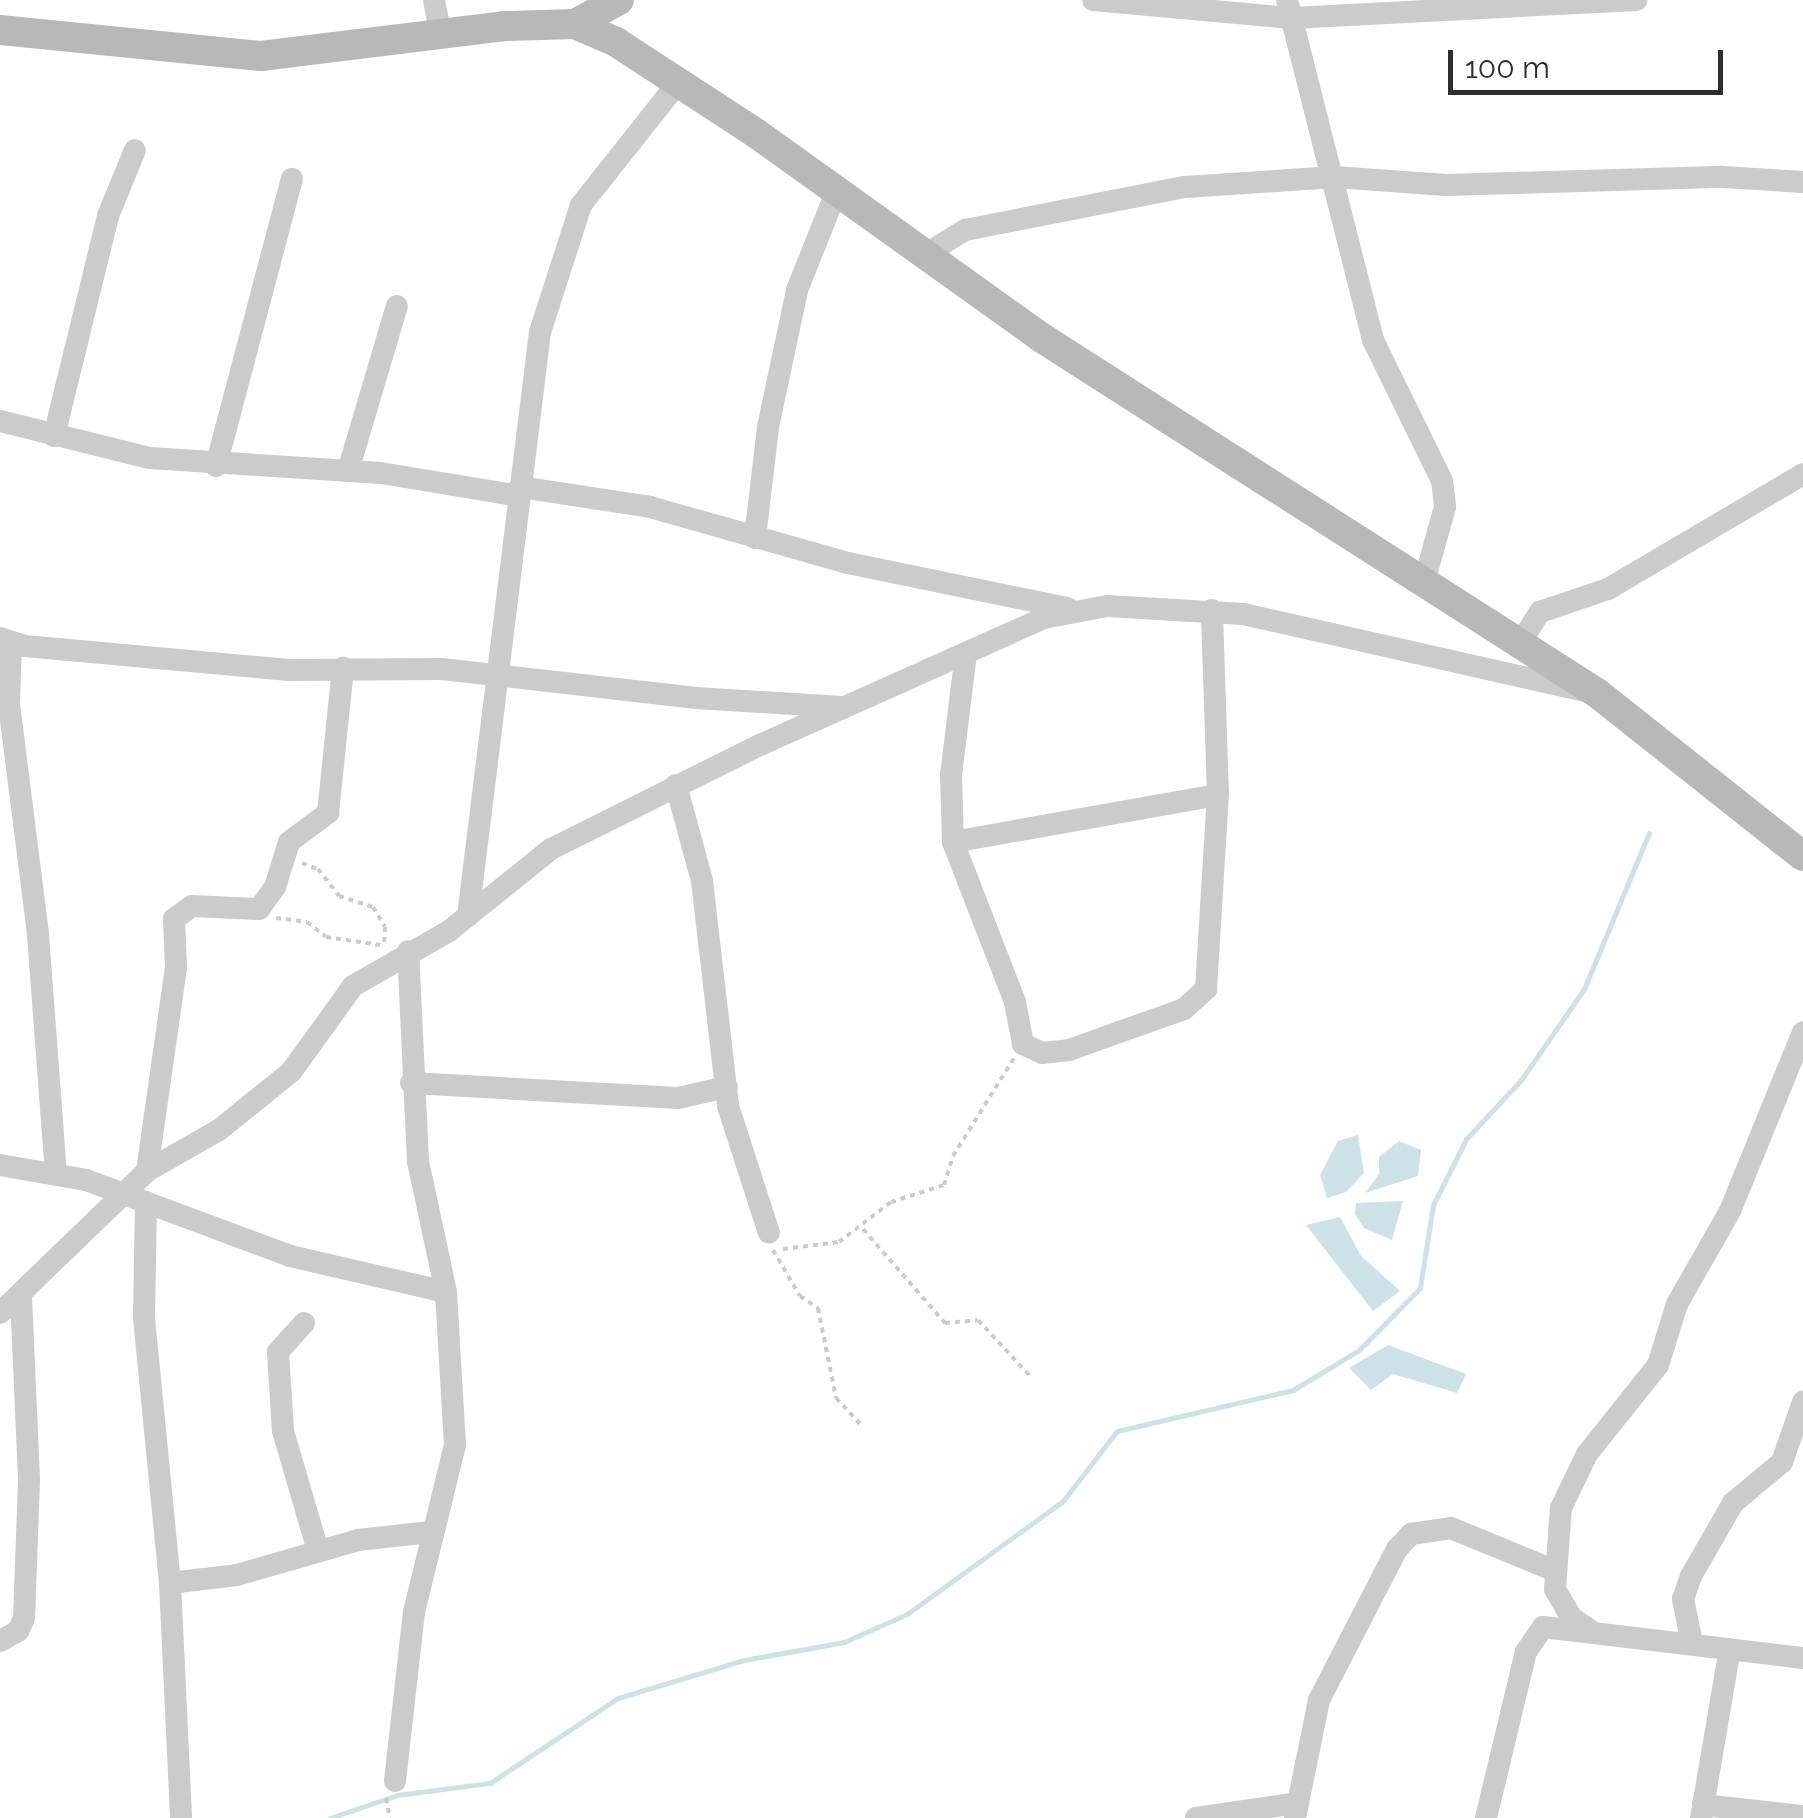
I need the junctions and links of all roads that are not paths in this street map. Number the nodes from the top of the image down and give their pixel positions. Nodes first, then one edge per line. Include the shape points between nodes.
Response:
1 (434, 0) edge
2 (619, 0) edge
3 (1093, 0) edge
4 (1637, 0) edge
5 (1289, 9) edge
6 (575, 24) junction
7 (0, 30) edge
8 (440, 35) junction
9 (677, 84) junction
10 (135, 150) dead end
11 (1335, 177) junction
12 (292, 178) dead end
13 (1803, 182) edge
14 (837, 190) junction
15 (926, 254) junction
16 (397, 306) dead end
17 (0, 421) edge
18 (54, 436) junction
19 (216, 466) junction
20 (348, 471) junction
21 (1803, 474) edge
22 (520, 492) junction
23 (755, 538) junction
24 (1424, 582) junction
25 (1074, 608) junction
26 (1212, 610) junction
27 (5, 640) edge
28 (1520, 642) junction
29 (966, 653) junction
30 (343, 668) junction
31 (502, 677) junction
32 (1596, 693) junction
33 (846, 708) junction
34 (676, 785) junction
35 (1218, 796) junction
36 (953, 842) junction
37 (1803, 856) edge
38 (468, 916) junction
39 (408, 951) junction
40 (1803, 1032) edge
41 (412, 1083) junction
42 (727, 1087) junction
43 (0, 1165) edge
44 (147, 1172) junction
45 (56, 1174) junction
46 (124, 1192) junction
47 (146, 1202) junction
48 (771, 1242) road end
49 (446, 1292) junction
50 (20, 1293) junction
51 (0, 1313) edge
52 (304, 1323) dead end
53 (1803, 1402) edge
54 (431, 1532) junction
55 (318, 1551) junction
56 (1553, 1570) junction
57 (170, 1583) junction
58 (1590, 1630) junction
59 (0, 1641) edge
60 (1692, 1644) junction
61 (1730, 1648) junction
62 (1803, 1658) edge
63 (395, 1781) dead end
64 (1296, 1810) edge
65 (1702, 1812) edge
66 (1803, 1816) edge
67 (181, 1818) edge
68 (1196, 1818) edge
69 (1486, 1818) edge

1 - 8 street
2 - 6 street
3 - 5 street
4 - 5 street
5 - 11 street
6 - 8 street
6 - 9 street
7 - 8 street via 261,56
9 - 14 street
9 - 22 street via 596,181 576,219 537,346
10 - 18 street via 108,216
11 - 13 street via 1446,185 1722,177
11 - 15 street via 1151,191 965,230
11 - 24 street via 1382,365 1442,481 1445,506
12 - 19 street
14 - 15 street
14 - 23 street via 797,290 768,427
15 - 24 street via 1042,338
16 - 20 street
17 - 18 street
18 - 19 street
19 - 20 street
20 - 22 street
21 - 28 street via 1608,589 1540,612
22 - 23 street via 615,500
22 - 31 street via 506,570
23 - 25 street
24 - 28 street
25 - 26 street
25 - 29 street
26 - 32 street via 1293,621
26 - 35 street
27 - 30 street via 289,670
27 - 45 street
28 - 32 street
29 - 33 street
29 - 36 street via 951,775
30 - 31 street via 442,668
30 - 44 street via 328,813 298,832 275,888 252,911 192,906 174,918 176,968
31 - 33 street
31 - 38 street
32 - 37 street
33 - 34 street
34 - 38 street via 551,849
34 - 42 street via 702,882
35 - 36 street
35 - 36 street via 1209,974 1197,1002 1069,1050 1042,1053 1023,1044 1015,1002
38 - 39 street
39 - 41 street
39 - 44 street via 353,986 291,1072 264,1096
40 - 56 street via 1730,1211 1677,1304 1658,1365 1568,1488
41 - 42 street via 678,1098
41 - 49 street via 418,1161
42 - 48 street
43 - 45 street
44 - 46 street
45 - 46 street
46 - 47 street
46 - 50 street
47 - 49 street via 290,1256
47 - 57 street via 144,1318
49 - 54 street via 454,1467
50 - 51 street
50 - 59 street via 29,1479 24,1618 18,1631
52 - 55 street via 278,1352 283,1431
53 - 60 street via 1782,1462 1733,1502 1691,1576 1683,1599
54 - 55 street
54 - 63 street via 414,1612
55 - 57 street via 236,1575
56 - 58 street via 1559,1603
56 - 64 street via 1452,1528 1411,1534 1329,1675
57 - 67 street
58 - 60 street
58 - 69 street via 1556,1626 1534,1634
60 - 61 street
61 - 62 street
61 - 65 street
64 - 68 street
65 - 66 street

